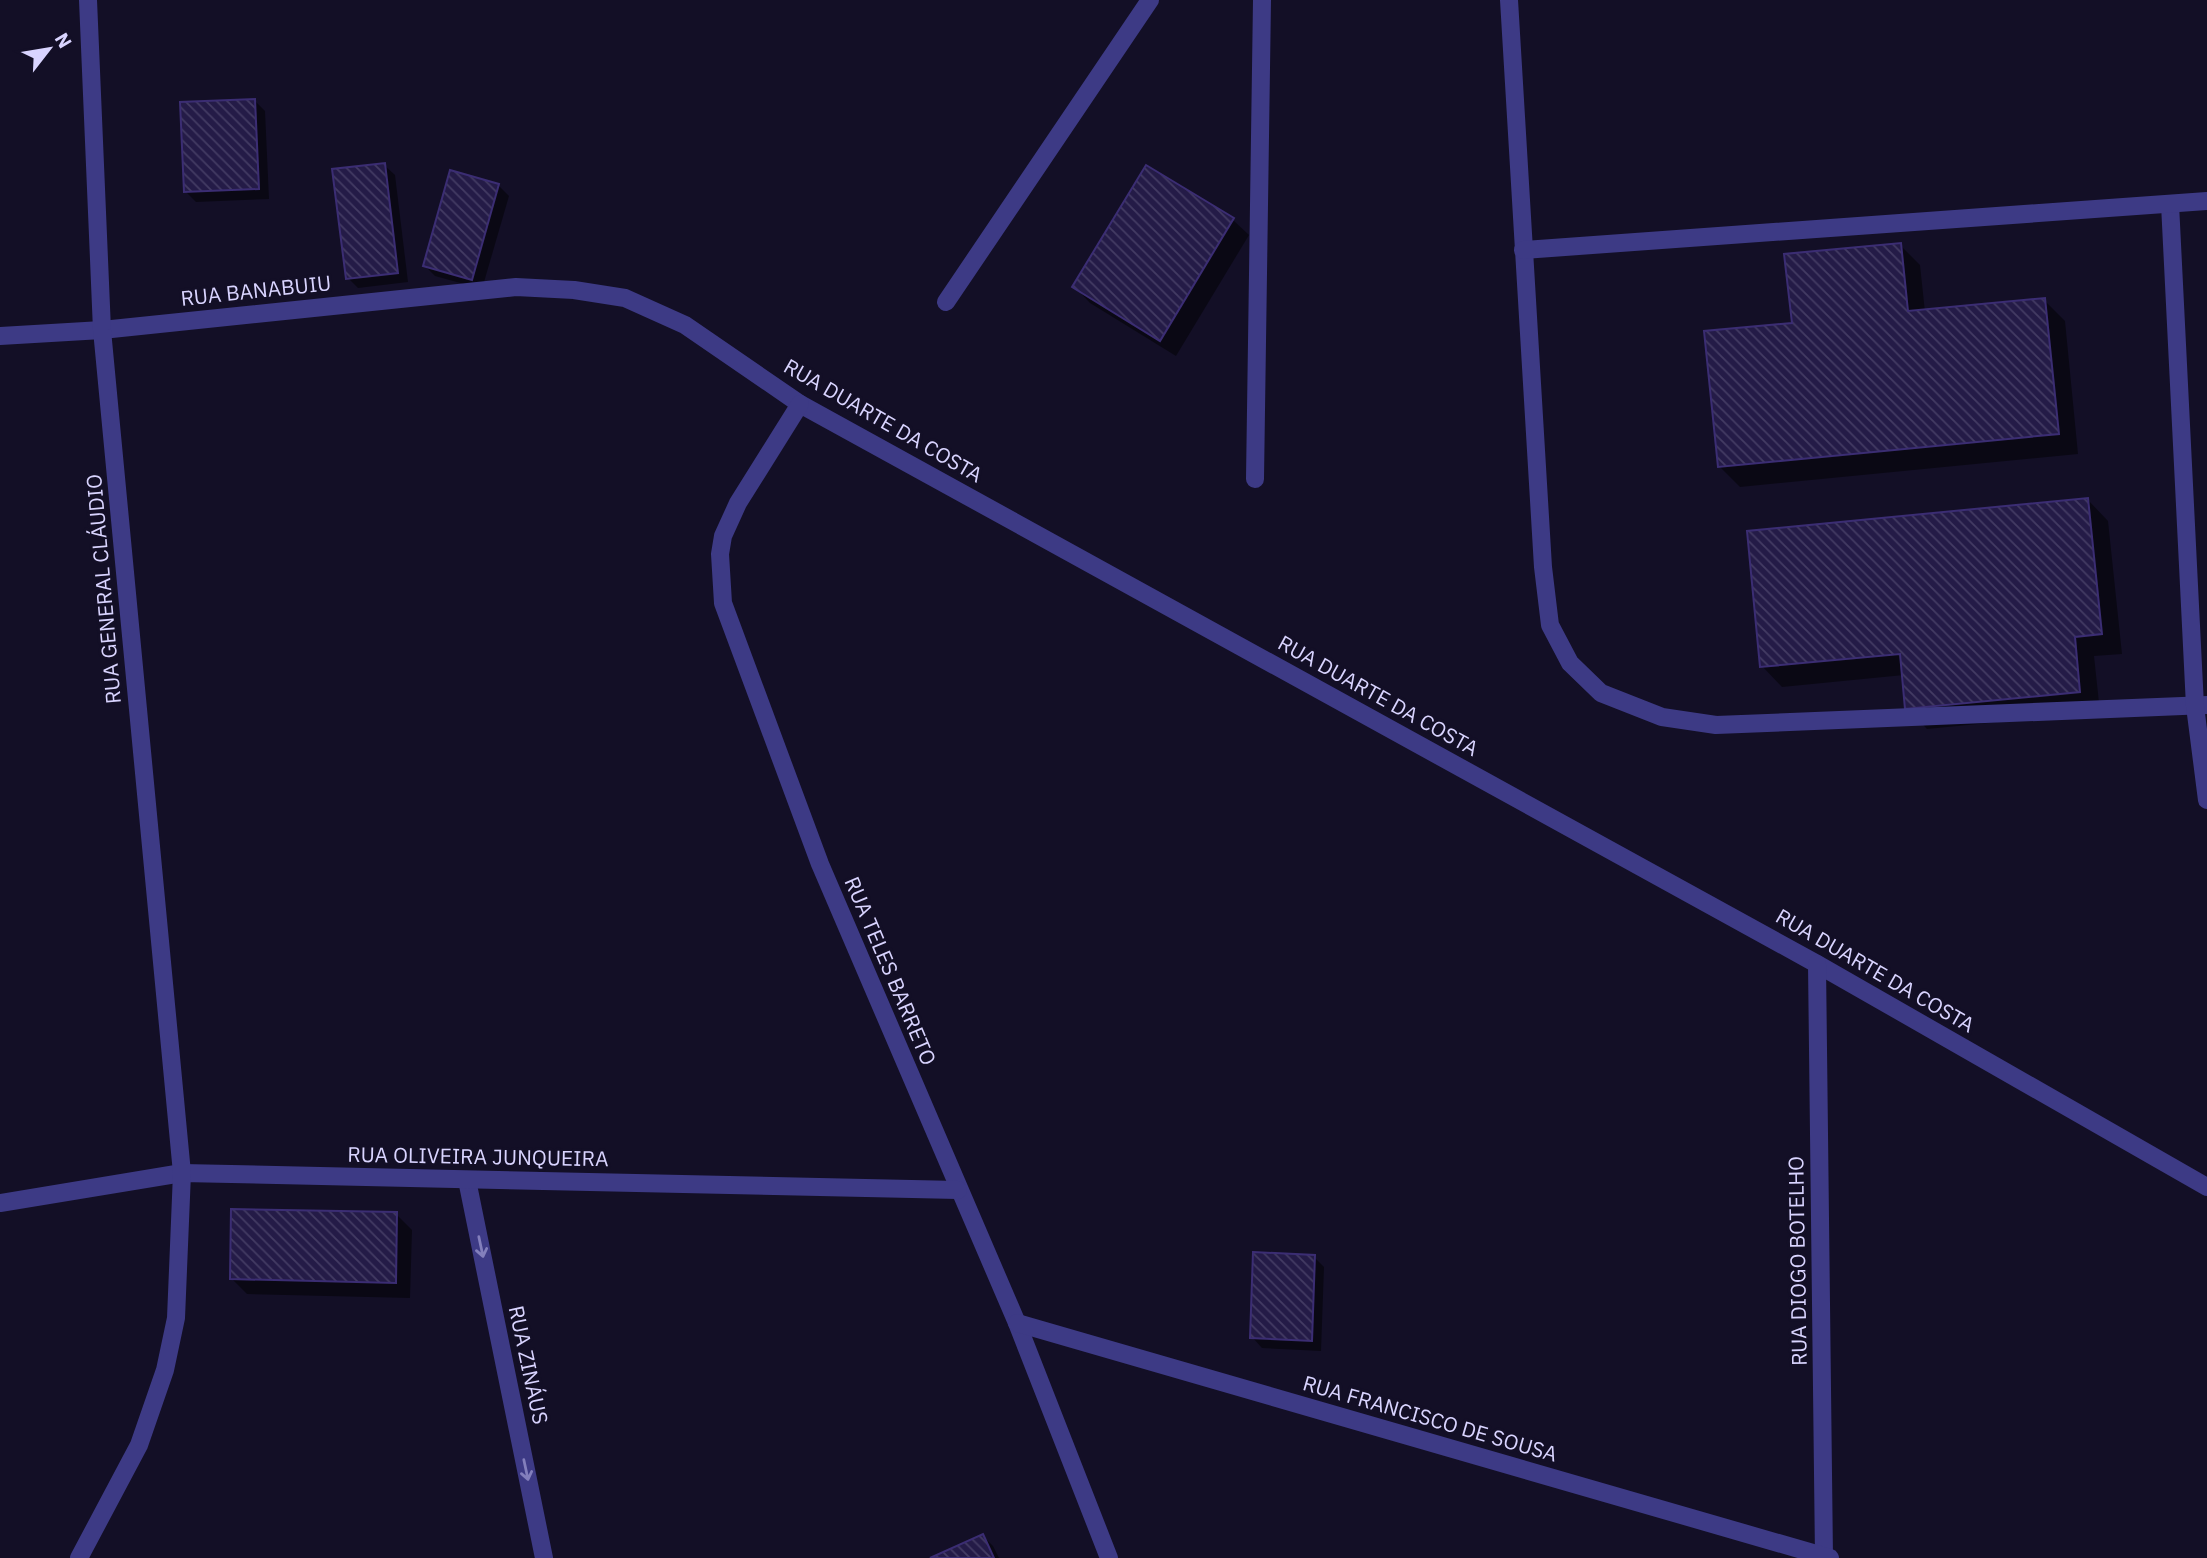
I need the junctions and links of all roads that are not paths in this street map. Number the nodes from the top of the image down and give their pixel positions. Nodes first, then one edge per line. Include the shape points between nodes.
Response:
1 (88, 0) edge
2 (1150, 0) edge
3 (1262, 0) edge
4 (1508, 0) edge
5 (2207, 201) edge
6 (2170, 204) junction
7 (1523, 250) junction
8 (516, 288) joint
9 (946, 302) dead end
10 (102, 330) junction
11 (0, 336) edge
12 (800, 404) junction
13 (1255, 479) dead end
14 (2201, 705) edge
15 (2207, 800) edge
16 (1817, 964) junction
17 (182, 1173) junction
18 (467, 1181) junction
19 (2207, 1187) edge
20 (958, 1190) junction
21 (0, 1203) edge
22 (1017, 1323) junction
23 (1826, 1557) edge
24 (79, 1558) edge
25 (544, 1558) edge
26 (1110, 1558) edge

1 - 10 street, RUA GENERAL CLÁUDIO
2 - 9 street
3 - 13 street
4 - 7 street
5 - 6 street
6 - 7 street
6 - 14 street
7 - 14 street via 1550,625 1570,663 1601,693 1662,717 1716,725
8 - 10 street, RUA BANABUIU
8 - 12 street, RUA DUARTE DA COSTA via 625,298 685,325
10 - 11 street, RUA BANABUIU
10 - 17 street, RUA GENERAL CLÁUDIO
12 - 16 street, RUA DUARTE DA COSTA
12 - 20 street, RUA TELES BARRETO via 737,503 723,536 723,603 820,864
14 - 15 street
16 - 19 street, RUA DUARTE DA COSTA
16 - 23 street, RUA DIOGO BOTELHO
17 - 18 street, RUA OLIVEIRA JUNQUEIRA
17 - 21 street, RUA OLIVEIRA JUNQUEIRA
17 - 24 street, RUA GENERAL CLÁUDIO via 176,1318 165,1370 138,1445
18 - 20 street, RUA OLIVEIRA JUNQUEIRA
18 -> 25 street, RUA ZINÁUS
20 - 22 street, RUA TELES BARRETO
22 - 23 street, RUA FRANCISCO DE SOUSA
22 - 26 street, RUA TELES BARRETO

